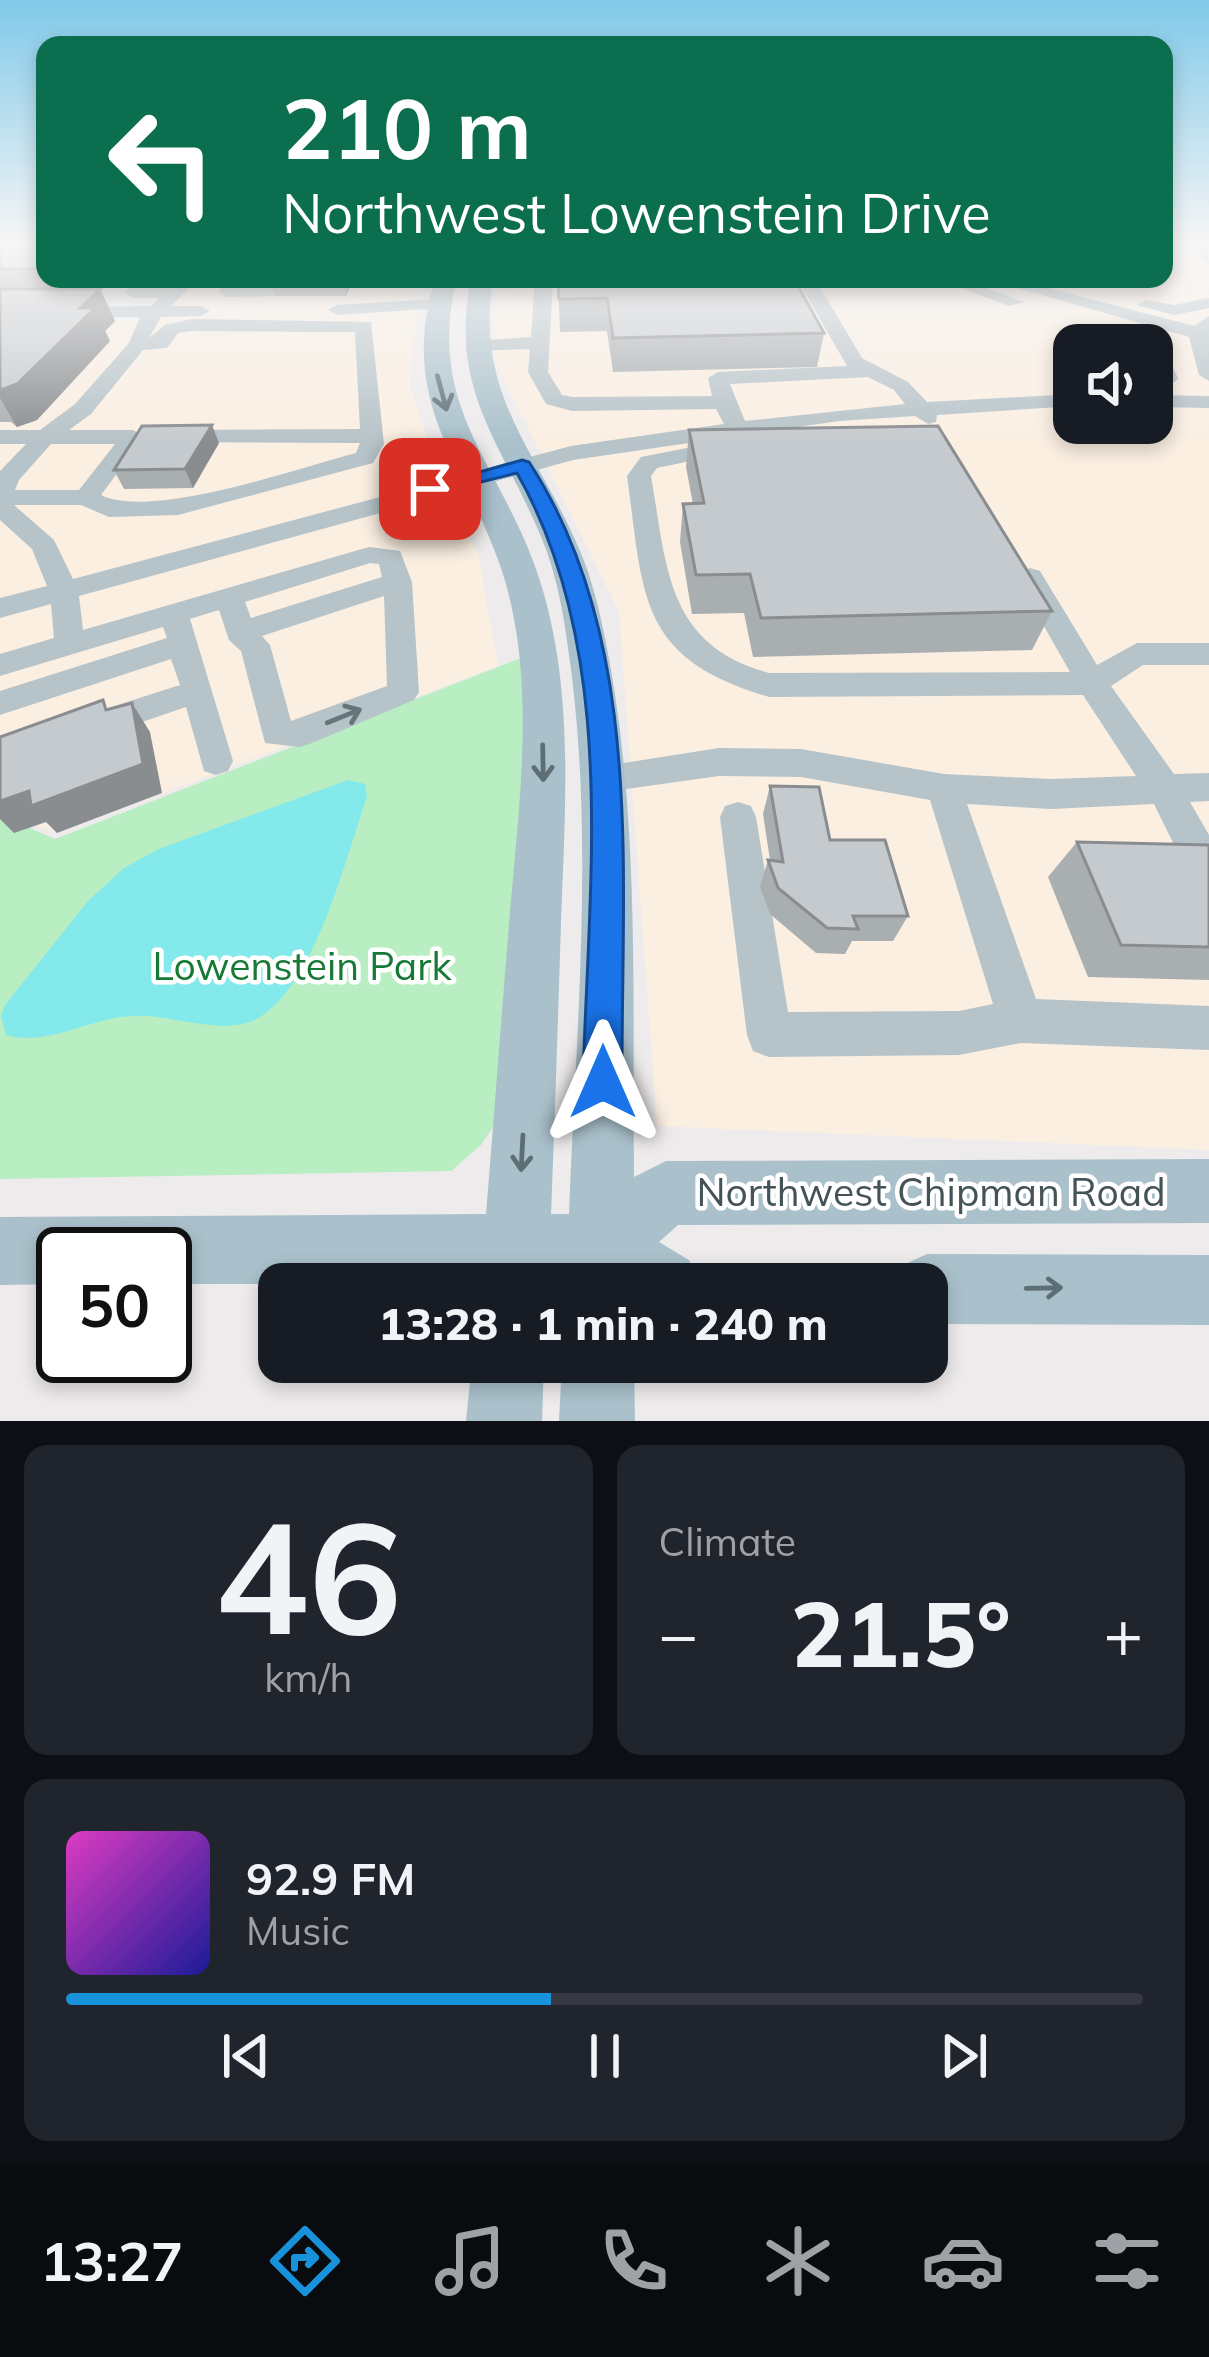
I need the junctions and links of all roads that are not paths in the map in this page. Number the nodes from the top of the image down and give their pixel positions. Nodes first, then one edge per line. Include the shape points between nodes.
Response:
1 (166, 310) edge
2 (439, 310) edge
3 (472, 310) edge
4 (542, 310) edge
5 (824, 310) edge
6 (1081, 310) edge
7 (1125, 310) edge
8 (156, 311) junction
9 (0, 313) edge
10 (1115, 324) edge
11 (1203, 327) edge
12 (539, 342) junction
13 (138, 344) junction
14 (473, 346) junction
15 (872, 371) junction
16 (1209, 375) edge
17 (1053, 382) edge
18 (923, 391) junction
19 (1053, 399) edge
20 (1173, 401) edge
21 (724, 402) junction
22 (1209, 402) edge
23 (736, 426) junction
24 (371, 436) junction
25 (0, 437) edge
26 (45, 437) junction
27 (142, 437) junction
28 (946, 446) edge
29 (789, 451) edge
30 (522, 466) junction
31 (476, 476) junction
32 (86, 497) junction
33 (0, 501) edge
34 (208, 501) junction
35 (1014, 553) edge
36 (398, 582) junction
37 (274, 584) junction
38 (64, 591) junction
39 (230, 597) junction
40 (0, 608) edge
41 (286, 618) junction
42 (178, 629) junction
43 (243, 636) junction
44 (70, 644) junction
45 (1209, 654) edge
46 (0, 665) edge
47 (1092, 683) junction
48 (198, 691) junction
49 (0, 704) edge
50 (70, 734) edge
51 (216, 761) dead end
52 (605, 778) junction
53 (1209, 787) edge
54 (944, 788) junction
55 (1166, 791) junction
56 (738, 817) dead end
57 (1209, 851) edge
58 (1021, 1021) junction
59 (1209, 1028) edge
60 (1209, 1191) edge
61 (0, 1251) edge
62 (412, 1263) edge
63 (515, 1263) edge
64 (601, 1263) edge
65 (604, 1263) edge
66 (948, 1289) edge
67 (1209, 1290) edge
68 (507, 1383) edge
69 (598, 1383) edge
70 (504, 1421) edge
71 (597, 1421) edge

1 - 8 street
2 -> 31 main road via 433,346 440,392
3 - 14 main road
4 - 12 street
5 - 15 street via 854,362
6 - 10 street
7 - 11 street
8 - 9 street
8 - 13 street
11 - 16 street
12 - 14 street
12 - 21 street via 538,372 554,399
13 - 24 street via 160,344 172,329 192,325 364,326
13 - 26 street via 83,409
14 - 30 main road via 483,390
15 - 18 street
15 - 21 street via 718,378
17 - 18 street
18 - 19 street
18 - 23 street
18 - 28 street
20 - 22 street
21 - 23 street
23 - 30 street
24 - 27 street
24 - 34 street via 365,458
25 - 26 street
26 - 27 street
26 - 33 street via 7,478
27 - 32 street
27 - 34 street via 118,491
29 - 47 street via 676,455 649,462 639,476 662,605 693,656 733,679 769,685
30 - 31 street
30 - 52 main road via 554,520 574,580
31 - 38 street
31 -> 63 main road via 512,543 542,695 544,784
32 - 33 street
32 - 34 street via 109,509
33 - 38 street via 44,546
35 - 47 street
36 - 37 street via 390,557 369,555
36 - 41 street
43 -> 36 street via 236,650 254,704 269,712 278,734 300,734 403,692
37 - 39 street
37 - 41 street
38 - 40 street
38 - 44 street
39 - 42 street
39 - 43 street
41 - 43 street
42 - 44 street
42 - 48 street
42 - 49 street
44 - 46 street
45 - 47 street via 1137,654
47 - 55 street
48 - 50 street
48 - 51 street
52 - 54 street via 719,763 801,764
52 - 64 main road
53 - 55 street
54 - 55 street
54 - 58 street
55 - 57 street via 1197,851
56 - 58 street via 769,1035 959,1033
58 - 59 street
60 - 65 main road, Northwest Chipman Road via 666,1193
61 - 62 main road
66 -> 67 main road
68 - 70 main road
69 - 71 main road

